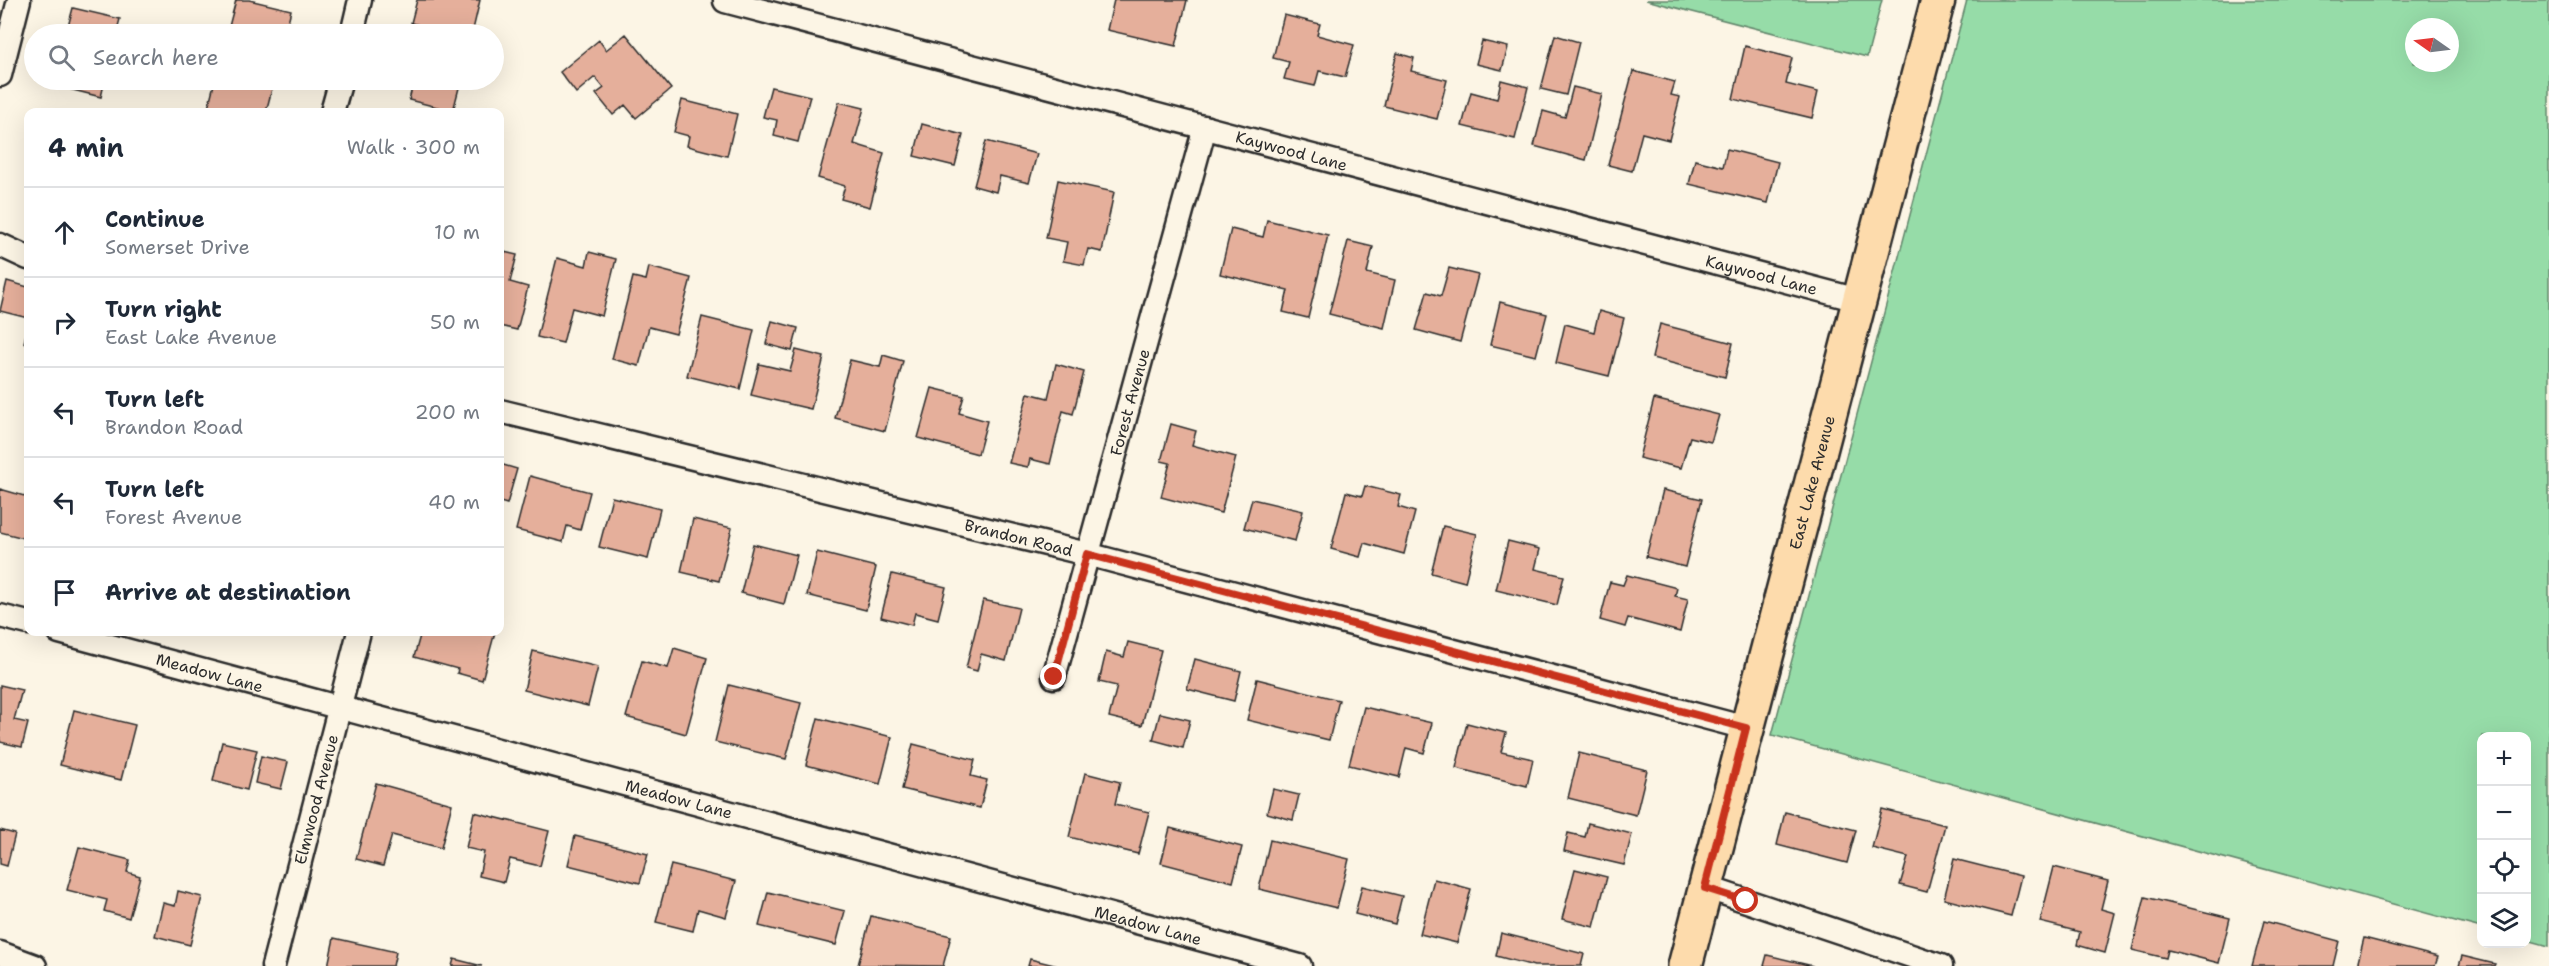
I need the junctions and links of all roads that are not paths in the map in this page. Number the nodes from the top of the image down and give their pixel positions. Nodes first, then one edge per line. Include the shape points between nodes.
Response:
1 (19, 0) edge
2 (360, 0) edge
3 (1938, 0) edge
4 (725, 1) edge
5 (354, 24) edge
6 (0, 75) edge
7 (338, 90) edge
8 (333, 108) edge
9 (1205, 127) junction
10 (0, 245) edge
11 (24, 256) edge
12 (1858, 300) junction
13 (504, 412) edge
14 (1087, 554) junction
15 (0, 616) edge
16 (24, 622) edge
17 (74, 636) edge
18 (358, 636) edge
19 (1054, 677) dead end
20 (339, 706) junction
21 (1746, 728) junction
22 (1705, 888) junction
23 (0, 953) edge
24 (1928, 964) edge
25 (35, 966) edge
26 (273, 966) edge
27 (1299, 966) edge
28 (1685, 966) edge

1 - 6 street
2 - 5 street
3 - 12 main road, East Lake Avenue
4 - 9 street, Kaywood Lane
7 - 8 street
9 - 12 street, Kaywood Lane
9 - 14 street, Forest Avenue
10 - 11 street
12 - 21 main road, East Lake Avenue
13 - 14 street, Brandon Road
14 - 19 street, Forest Avenue
14 - 21 street, Brandon Road
15 - 16 street
17 - 20 street, Meadow Lane
18 - 20 street, Elmwood Avenue
20 - 26 street, Elmwood Avenue
20 - 27 street, Meadow Lane
21 - 22 main road, East Lake Avenue
22 - 24 street
22 - 28 main road, East Lake Avenue
23 - 25 street

